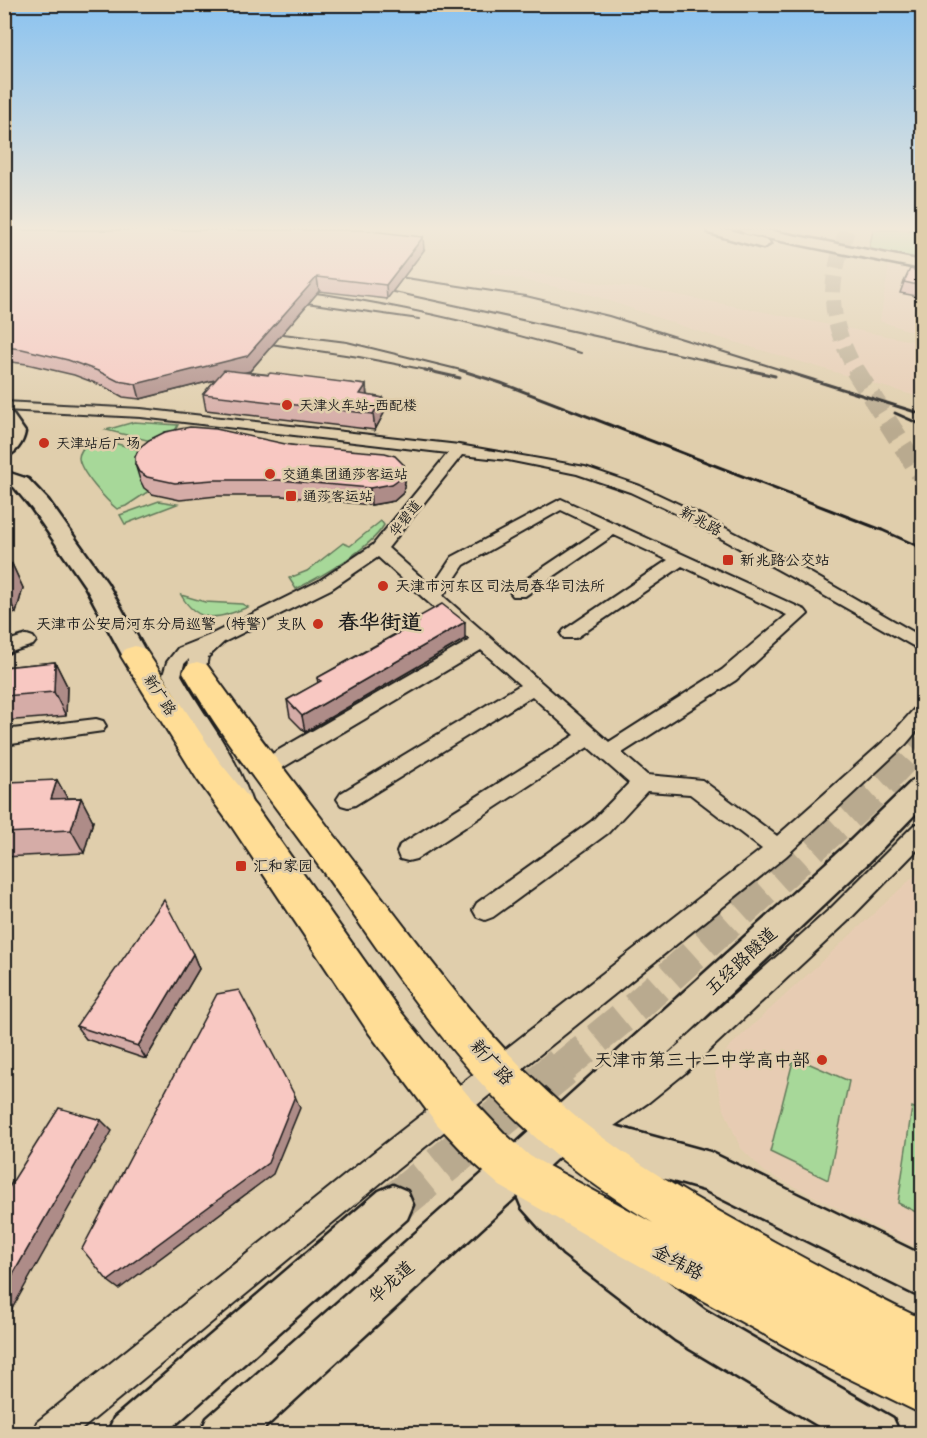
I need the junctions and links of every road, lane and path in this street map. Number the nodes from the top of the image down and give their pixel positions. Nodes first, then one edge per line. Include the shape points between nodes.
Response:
1 (4, 406) edge
2 (4, 416) edge
3 (459, 449) junction
4 (4, 451) edge
5 (10, 481) edge
6 (613, 528) junction
7 (379, 549) junction
8 (681, 559) junction
9 (519, 592) dead end
10 (434, 597) junction
11 (570, 634) dead end
12 (218, 638) junction
13 (484, 640) junction
14 (27, 641) dead end
15 (922, 645) edge
16 (4, 648) edge
17 (135, 656) joint
18 (197, 672) joint
19 (533, 686) junction
20 (922, 713) edge
21 (96, 726) dead end
22 (589, 736) junction
23 (4, 738) edge
24 (608, 752) junction
25 (265, 768) junction
26 (642, 783) junction
27 (922, 789) edge
28 (348, 799) dead end
29 (244, 817) junction
30 (922, 831) edge
31 (778, 849) junction
32 (408, 852) dead end
33 (485, 910) dead end
34 (499, 1072) junction
35 (452, 1109) junction
36 (558, 1130) junction
37 (515, 1171) junction
38 (393, 1205) tunnel mouth
39 (922, 1277) edge
40 (922, 1344) edge
41 (922, 1389) edge
42 (49, 1434) edge
43 (130, 1434) edge
44 (223, 1434) edge
45 (877, 1434) edge

1 - 3 street, 新兆路 via 141,414
2 - 4 main road via 13,426 15,436
3 - 7 street, 华碧道
3 - 15 street, 新兆路 via 554,464 642,492 801,574
5 - 17 main road, 新广路 via 62,553 81,565 95,584
6 - 8 street
6 - 9 street
6 - 10 street via 561,504 458,561
7 - 10 street
7 - 12 street, 华碧道 via 302,598
8 - 11 street
8 - 24 street via 799,614 729,675
10 - 13 street
12 - 18 street via 196,662
12 - 29 street via 184,652 173,664 172,675 222,752 236,781
13 - 19 street
13 - 25 street
14 - 16 street
17 - 29 main road, 新广路 via 208,770
18 - 25 main road, 新广路
19 - 22 street
19 - 28 street
20 - 31 street via 899,739
21 - 23 street
22 - 24 street
22 - 32 street
24 - 26 street
25 - 34 main road, 新广路 via 442,1005
26 - 31 street via 695,786
26 - 33 street via 600,827
27 - 36 main road, 五经路隧道 via 856,855
29 - 35 main road, 新广路 via 383,1020
30 - 36 street via 759,990 640,1093 604,1116
31 - 34 street
34 - 35 street
34 - 36 main road, 新广路
35 - 37 main road, 金纬路
35 - 42 street
36 - 37 main road, 华龙道
36 - 39 main road via 710,1172
36 - 40 main road via 618,1177 664,1206 837,1303
37 - 41 main road, 金纬路 via 824,1341
37 - 44 main road, 华龙道
37 - 45 main road via 578,1239 690,1325
38 - 43 main road

